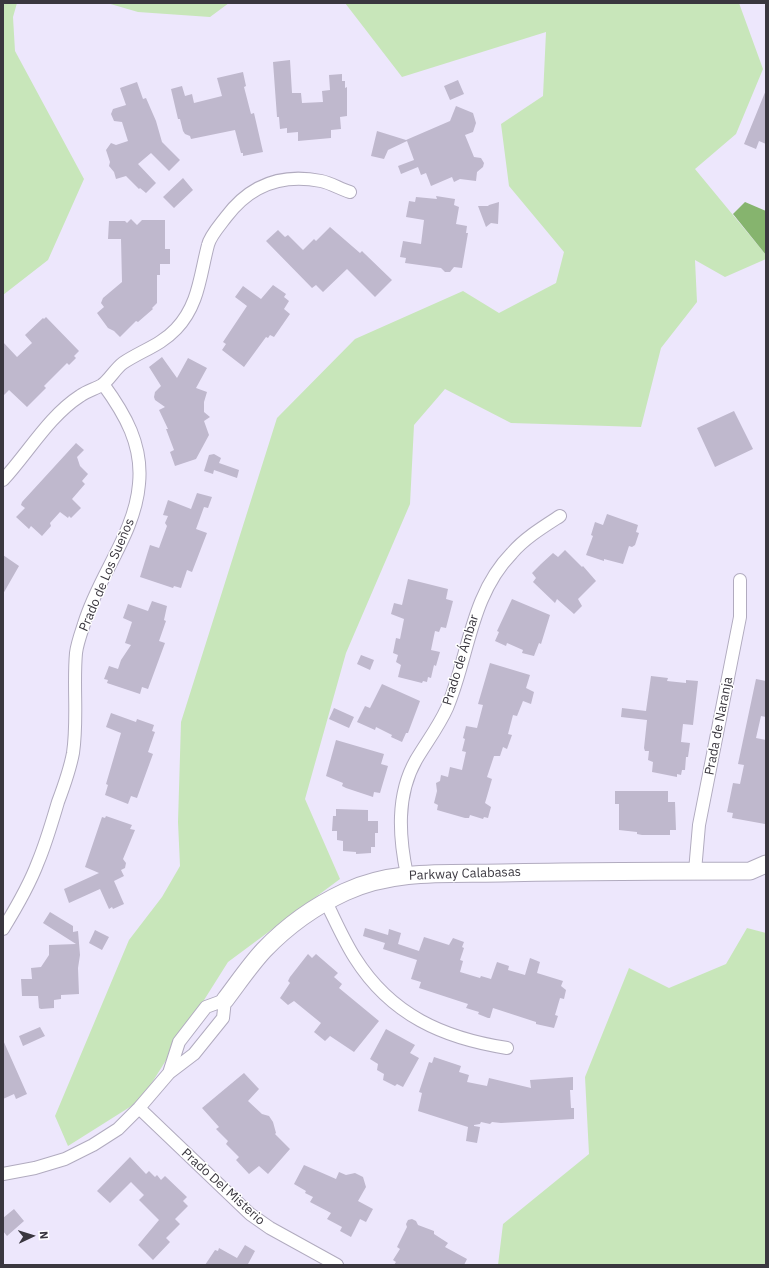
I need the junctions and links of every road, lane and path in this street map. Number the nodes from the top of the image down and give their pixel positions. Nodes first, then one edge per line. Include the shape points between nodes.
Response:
1 (350, 192) dead end
2 (103, 384) junction
3 (3, 480) edge
4 (560, 516) dead end
5 (740, 580) dead end
6 (766, 864) edge
7 (696, 871) junction
8 (750, 871) junction
9 (407, 875) junction
10 (766, 877) edge
11 (326, 902) junction
12 (3, 929) edge
13 (225, 1000) junction
14 (507, 1048) dead end
15 (169, 1072) junction
16 (139, 1108) junction
17 (3, 1174) edge
18 (337, 1265) edge

1 - 2 street via 322,182 304,179 272,183 258,187 246,195 234,206 208,243 198,292 179,326 167,338 122,364
2 - 3 street via 80,396 62,411
2 - 12 street, Prado de Los Sueños via 122,410 133,434 139,460 140,483 128,527 93,602 76,652 75,732 73,754 64,786 38,863
4 - 9 street, Prado de Ámbar via 511,553 494,574 480,600 446,709 415,762 405,786 401,844
5 - 7 street, Prada de Naranja via 740,617 699,825
6 - 8 street, Parkway Calabasas
7 - 8 street, Parkway Calabasas
7 - 9 street, Parkway Calabasas
8 - 10 street, Parkway Calabasas
9 - 11 street, Parkway Calabasas via 369,883
11 - 13 street, Parkway Calabasas via 303,916 263,950
11 - 14 street via 369,978 406,1014 452,1036
13 - 15 street, Parkway Calabasas via 223,1018 194,1054
13 - 15 street, Parkway Calabasas via 206,1007 179,1042
15 - 16 street, Parkway Calabasas
16 - 17 street, Parkway Calabasas via 118,1129 86,1149 36,1168
16 - 18 street, Prado Del Misterio via 250,1214

